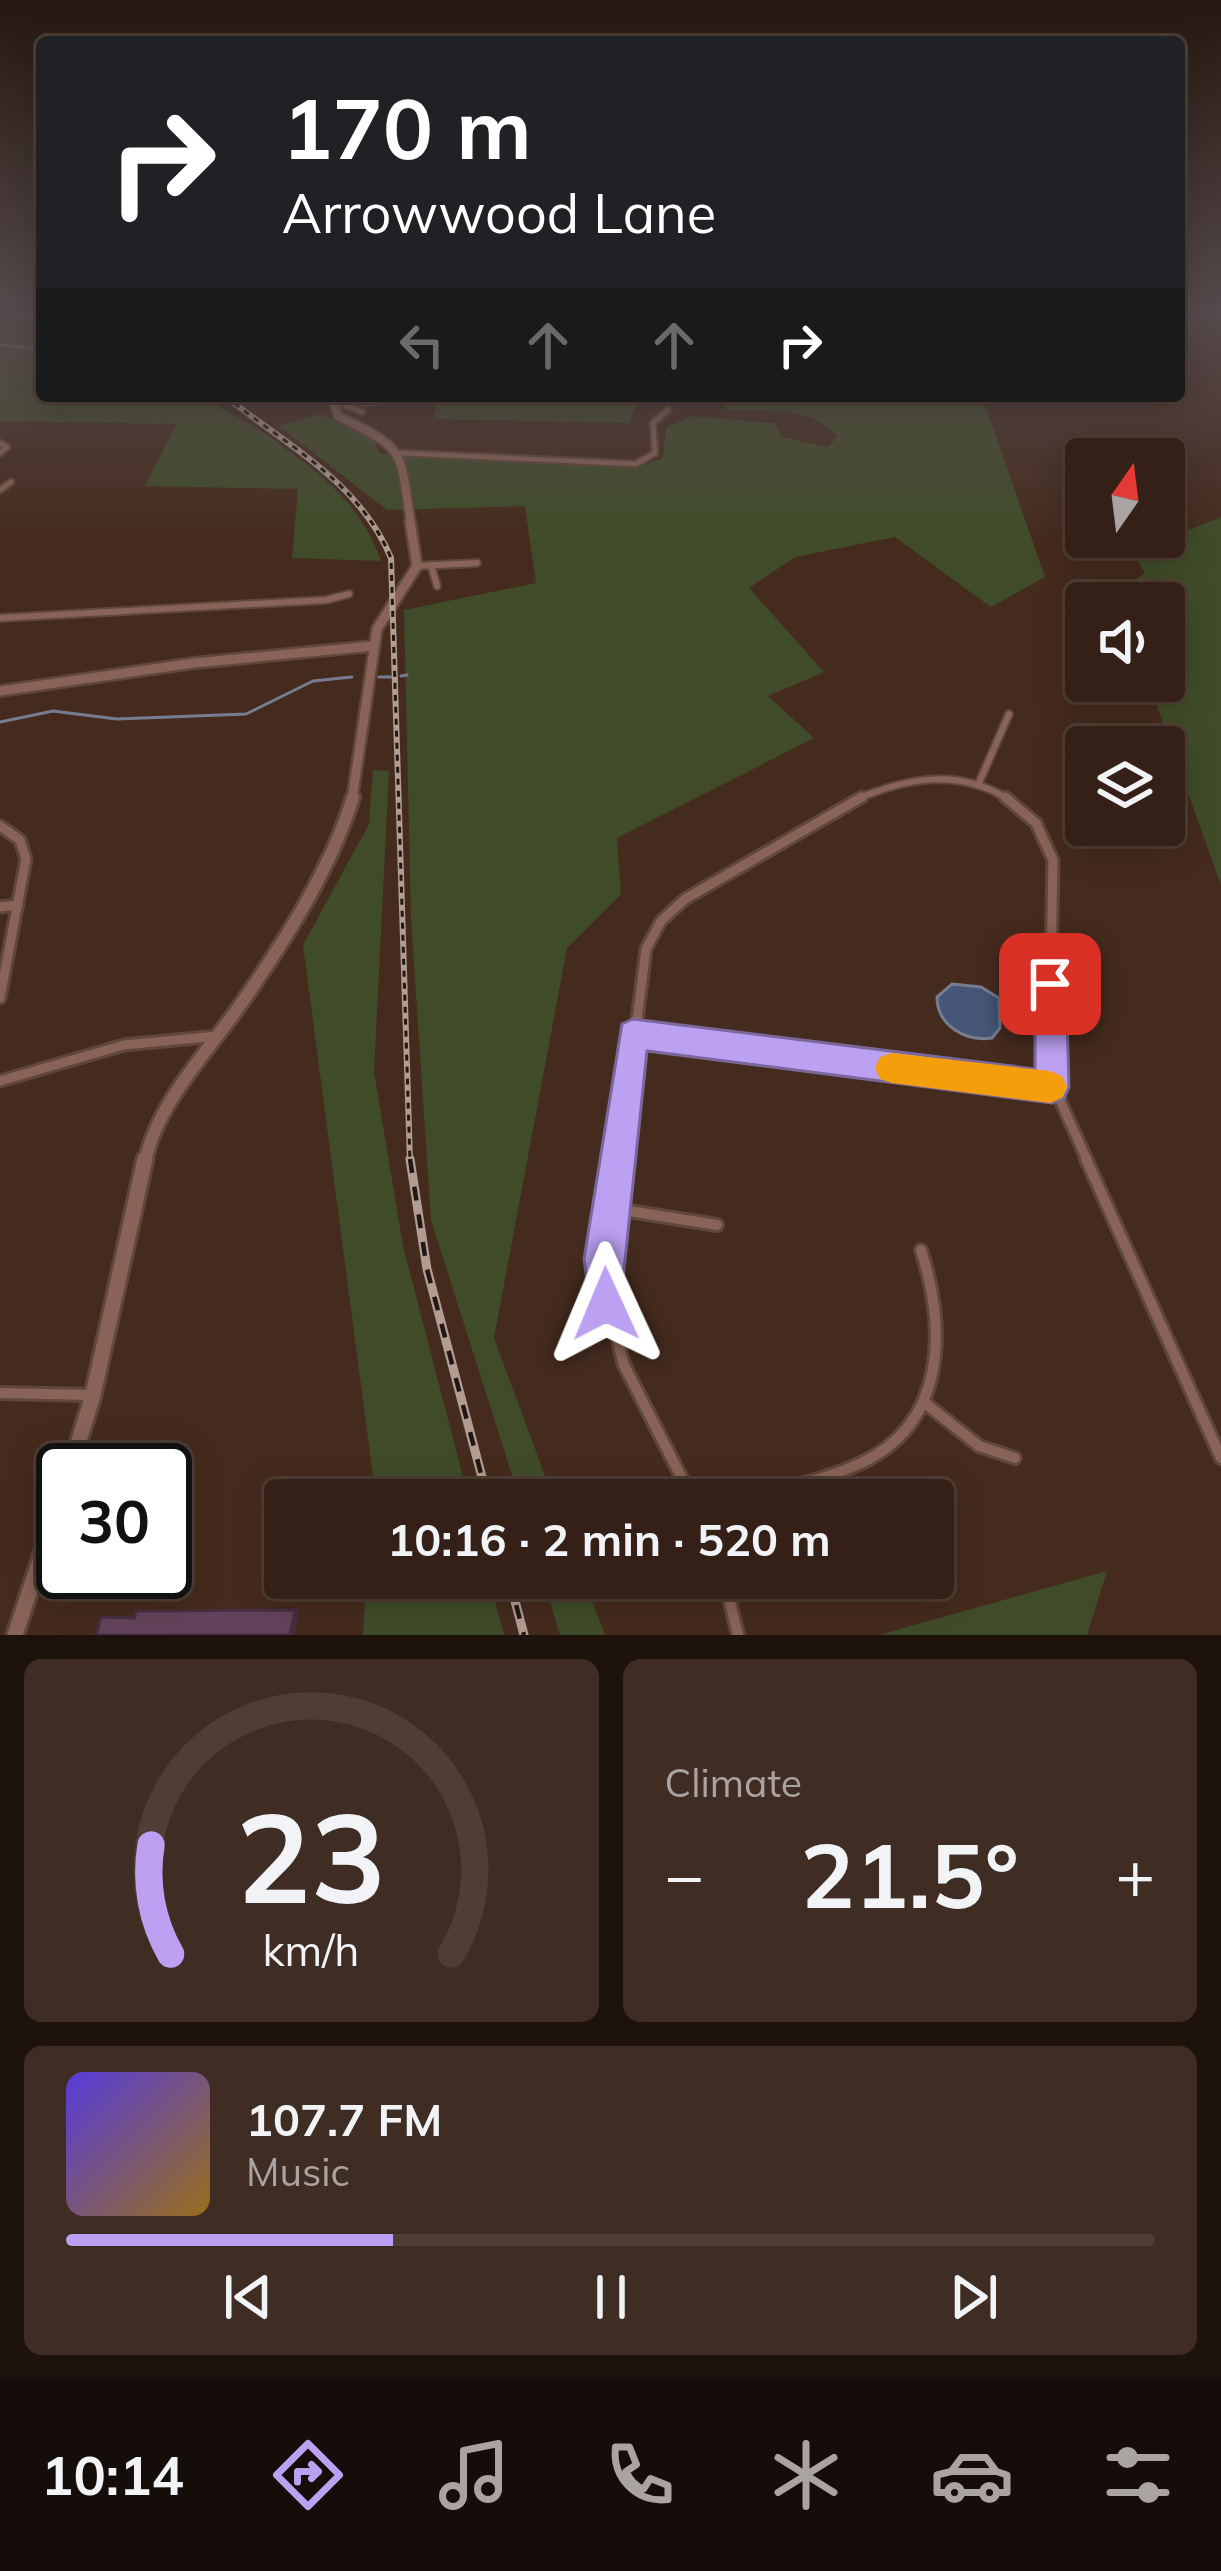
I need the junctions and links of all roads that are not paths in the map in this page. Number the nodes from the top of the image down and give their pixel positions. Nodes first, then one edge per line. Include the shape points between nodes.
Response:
1 (333, 402) edge
2 (335, 402) edge
3 (346, 406) junction
4 (668, 410) dead end
5 (362, 412) dead end
6 (381, 412) dead end
7 (0, 443) edge
8 (0, 453) edge
9 (400, 453) junction
10 (11, 482) dead end
11 (0, 490) edge
12 (477, 563) dead end
13 (431, 565) junction
14 (417, 566) junction
15 (437, 586) dead end
16 (350, 594) dead end
17 (0, 617) edge
18 (373, 646) junction
19 (0, 691) edge
20 (1009, 714) dead end
21 (978, 785) junction
22 (0, 826) edge
23 (18, 904) junction
24 (0, 907) edge
25 (0, 998) edge
26 (633, 1034) junction
27 (218, 1036) junction
28 (0, 1081) edge
29 (1052, 1087) junction
30 (610, 1208) junction
31 (718, 1225) dead end
32 (921, 1250) dead end
33 (0, 1393) edge
34 (93, 1395) junction
35 (925, 1403) junction
36 (78, 1443) edge
37 (1221, 1457) edge
38 (1015, 1458) dead end
39 (682, 1479) edge
40 (806, 1479) edge
41 (36, 1572) edge
42 (729, 1599) edge
43 (15, 1635) edge
44 (738, 1635) edge

1 - 9 street via 343,420
2 - 3 street
3 - 5 street
3 - 6 street
4 - 9 street via 653,423 655,453 635,464
7 - 8 street via 7,446
9 - 14 street
10 - 11 street
12 - 13 street
13 - 14 street
13 - 15 street
14 - 18 street
16 - 17 street
18 - 19 street
18 - 27 street via 348,818 298,914
20 - 21 street
21 - 26 street via 895,783 685,899 646,949
21 - 29 street via 1021,809 1052,852
22 - 23 street via 24,847
23 - 24 street
23 - 25 street
26 - 29 street
26 - 30 street
27 - 28 street via 124,1045
27 - 34 street via 149,1143
29 - 37 street
30 - 31 street
30 - 39 street via 603,1272 610,1322
32 - 35 street via 939,1319
33 - 34 street
34 - 36 street
35 - 38 street via 979,1446
35 - 40 street via 877,1455
41 - 43 street
42 - 44 street

